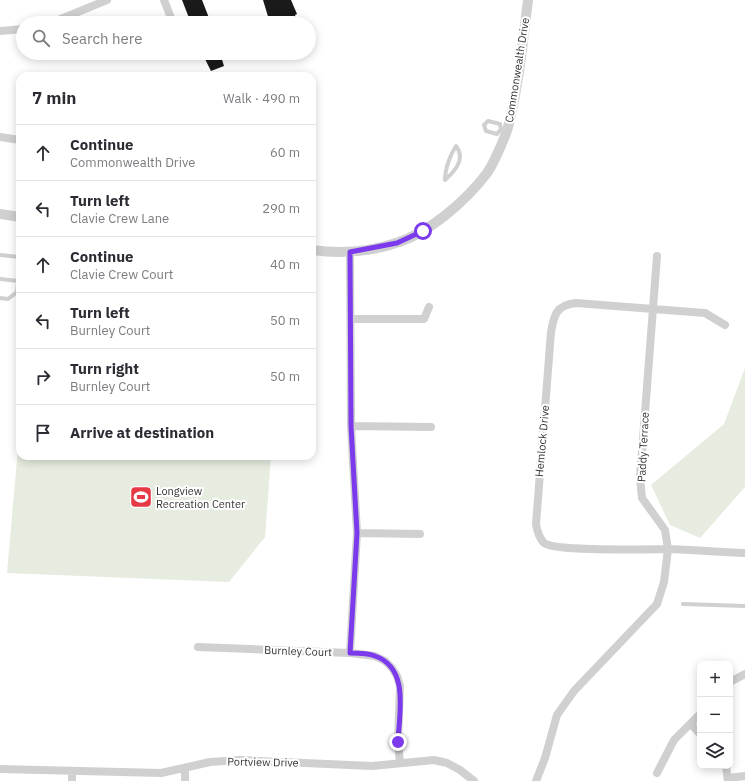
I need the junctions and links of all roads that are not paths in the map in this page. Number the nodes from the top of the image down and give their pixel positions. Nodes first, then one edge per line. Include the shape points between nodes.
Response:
1 (107, 0) edge
2 (164, 0) edge
3 (528, 0) edge
4 (68, 16) edge
5 (170, 16) edge
6 (16, 30) edge
7 (0, 31) edge
8 (0, 138) edge
9 (16, 140) edge
10 (456, 146) joint
11 (0, 214) edge
12 (16, 216) edge
13 (316, 250) edge
14 (350, 252) junction
15 (0, 255) edge
16 (657, 256) dead end
17 (16, 257) edge
18 (0, 279) edge
19 (16, 281) edge
20 (16, 293) edge
21 (0, 298) edge
22 (429, 307) dead end
23 (653, 309) junction
24 (351, 319) junction
25 (725, 325) dead end
26 (351, 426) junction
27 (431, 427) dead end
28 (357, 533) junction
29 (420, 534) dead end
30 (668, 549) junction
31 (745, 553) edge
32 (683, 604) dead end
33 (745, 606) edge
34 (198, 647) dead end
35 (350, 653) junction
36 (745, 674) edge
37 (733, 680) edge
38 (697, 717) edge
39 (691, 724) junction
40 (699, 733) edge
41 (400, 764) junction
42 (185, 768) junction
43 (0, 769) edge
44 (726, 769) edge
45 (72, 772) junction
46 (657, 773) dead end
47 (745, 776) edge
48 (728, 779) edge
49 (72, 781) edge
50 (185, 781) edge
51 (474, 781) edge
52 (536, 781) edge

1 - 4 street
2 - 5 street
3 - 14 street, Commonwealth Drive via 509,125 504,130 487,173 456,206 423,231 397,243
6 - 7 street
8 - 9 street
10 - 10 lane via 445,171 445,180 456,169 460,157
11 - 12 street
13 - 14 street, Commonwealth Drive
14 - 24 street
15 - 17 lane
16 - 23 street, Paddy Terrace
18 - 19 lane
20 - 21 lane via 8,299
22 - 24 street via 424,319
23 - 25 street, Hemlock Drive via 705,313
23 - 30 street, Paddy Terrace via 640,478 642,498 665,530
23 - 30 street, Hemlock Drive via 576,303 566,304 554,315 536,524 538,534 544,543 551,545 572,548
24 - 26 street
26 - 27 street
26 - 28 street
28 - 29 street
28 - 35 street
30 - 31 street, Hemlock Drive
30 - 52 street, Paddy Terrace via 664,582 657,604 574,691 557,715
32 - 33 lane
34 - 35 street, Burnley Court
35 - 41 street, Burnley Court via 375,656 392,668 397,676 400,686
36 - 37 street
38 - 39 street
39 - 40 street
39 - 46 street via 674,740
41 - 42 street, Portview Drive via 372,766 240,760 210,762
41 - 51 street, Portview Drive via 434,760 447,763
42 - 45 street, Portview Drive via 161,773
42 - 50 street
43 - 45 street, Portview Drive
44 - 48 street
45 - 49 street
47 - 48 street

